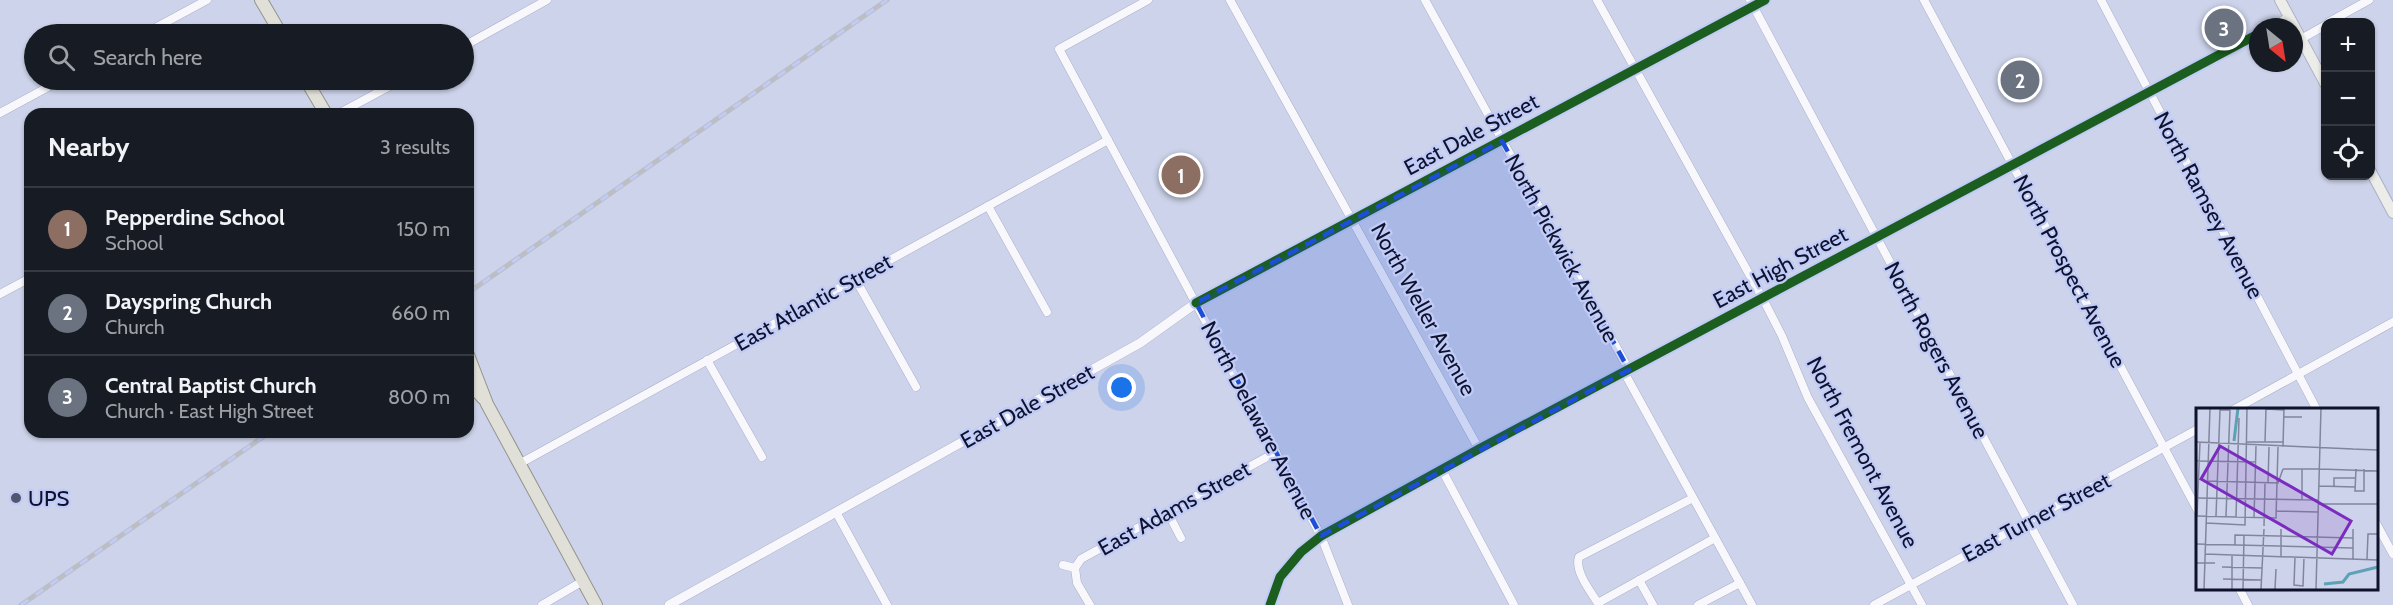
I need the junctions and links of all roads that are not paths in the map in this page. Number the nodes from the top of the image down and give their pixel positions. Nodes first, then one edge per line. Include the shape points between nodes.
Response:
1 (207, 0) edge
2 (261, 0) edge
3 (547, 0) edge
4 (1148, 0) edge
5 (1230, 0) edge
6 (1425, 0) edge
7 (1597, 0) edge
8 (1765, 0) edge
9 (1924, 0) edge
10 (2101, 0) edge
11 (2280, 0) edge
12 (2369, 0) edge
13 (1752, 3) edge
14 (2289, 17) edge
15 (2337, 18) edge
16 (163, 24) edge
17 (275, 24) edge
18 (2321, 27) edge
19 (2303, 38) edge
20 (2249, 39) edge
21 (474, 40) edge
22 (2303, 43) edge
23 (1635, 69) junction
24 (2321, 77) edge
25 (43, 90) edge
26 (312, 90) edge
27 (382, 90) edge
28 (2150, 92) junction
29 (322, 108) edge
30 (349, 108) edge
31 (0, 113) edge
32 (1108, 140) junction
33 (1502, 141) junction
34 (2012, 165) junction
35 (2375, 179) edge
36 (988, 206) junction
37 (2393, 213) edge
38 (1352, 219) junction
39 (1877, 237) junction
40 (856, 280) junction
41 (24, 281) edge
42 (0, 294) edge
43 (1763, 299) junction
44 (1196, 303) junction
45 (1047, 312) dead end
46 (2393, 322) edge
47 (707, 360) junction
48 (474, 370) edge
49 (1627, 371) junction
50 (2298, 374) junction
51 (916, 387) dead end
52 (474, 388) edge
53 (487, 404) junction
54 (2237, 408) edge
55 (2316, 408) edge
56 (2196, 430) edge
57 (2164, 448) junction
58 (1479, 449) junction
59 (1276, 452) junction
60 (762, 457) dead end
61 (519, 464) junction
62 (1442, 470) junction
63 (1693, 498) junction
64 (2196, 507) edge
65 (836, 512) junction
66 (1168, 513) junction
67 (2028, 520) junction
68 (2378, 527) edge
69 (1321, 536) junction
70 (1181, 538) dead end
71 (1715, 538) junction
72 (2393, 554) edge
73 (1063, 564) dead end
74 (1075, 568) junction
75 (1639, 580) junction
76 (583, 582) junction
77 (1740, 583) junction
78 (1911, 585) junction
79 (2240, 590) edge
80 (1598, 604) edge
81 (542, 605) edge
82 (596, 605) edge
83 (669, 605) edge
84 (887, 605) edge
85 (1090, 605) edge
86 (1270, 605) edge
87 (1348, 605) edge
88 (1514, 605) edge
89 (1653, 605) edge
90 (1698, 605) edge
91 (1752, 605) edge
92 (1874, 605) edge
93 (1922, 605) edge
94 (2073, 605) edge
95 (2248, 605) edge

1 - 16 street
2 - 17 main road
3 - 21 street
4 - 32 street, North Delaware Avenue via 1059,48
5 - 38 street, North Weller Avenue
6 - 33 street, North Pickwick Avenue
7 - 23 street, North Fremont Avenue
8 - 13 street, East Dale Street
9 - 34 street, North Prospect Avenue
10 - 28 street, North Ramsey Avenue
11 - 14 main road
12 - 15 street
13 - 23 street, East Dale Street
13 - 39 street, North Rogers Avenue
18 - 19 street
20 - 28 street, East High Street
22 - 24 main road
23 - 33 street, East Dale Street
23 - 43 street, North Fremont Avenue
25 - 31 street
26 - 29 main road
27 - 30 street
28 - 34 street, East High Street
28 - 50 street, North Ramsey Avenue
32 - 36 street, East Atlantic Street
32 - 44 street, North Delaware Avenue
33 - 38 street, East Dale Street
33 - 49 street, North Pickwick Avenue
34 - 39 street, East High Street
34 - 57 street, North Prospect Avenue
35 - 37 main road
36 - 40 street, East Atlantic Street
36 - 45 street
38 - 44 street, East Dale Street
38 - 58 street, North Weller Avenue
39 - 43 street, East High Street
39 - 67 street, North Rogers Avenue
40 - 47 street, East Atlantic Street
40 - 51 street
41 - 42 street
43 - 49 street, East High Street
43 - 78 street, North Fremont Avenue via 1808,398
44 - 59 street, North Delaware Avenue
44 - 65 street, East Dale Street via 1140,343
46 - 50 street
47 - 60 street
47 - 61 street, East Atlantic Street
48 - 53 main road
49 - 58 street, East High Street
49 - 63 street, North Pickwick Avenue
50 - 54 street
50 - 55 street, North Ramsey Avenue
52 - 53 main road
53 - 61 main road
56 - 57 street, East Turner Street
57 - 64 street, North Prospect Avenue
57 - 67 street, East Turner Street
58 - 62 street, East High Street
59 - 66 street, East Adams Street
59 - 69 street, North Delaware Avenue
61 - 76 main road
62 - 69 street, East High Street
62 - 88 street
63 - 71 street, North Pickwick Avenue
63 - 80 street via 1579,557 1579,570
65 - 83 street, East Dale Street
65 - 84 street
66 - 70 street
66 - 74 street, East Adams Street via 1088,555
67 - 78 street, East Turner Street
67 - 94 street, North Rogers Avenue
68 - 72 street
69 - 86 street, East High Street via 1280,577
69 - 87 street, North Delaware Avenue
71 - 75 street
71 - 77 street, North Pickwick Avenue
73 - 74 street
74 - 85 street via 1077,583
75 - 80 street
75 - 89 street
76 - 81 street
76 - 82 main road
77 - 90 street
77 - 91 street, North Pickwick Avenue
78 - 92 street, East Turner Street
78 - 93 street, North Fremont Avenue
79 - 95 street

